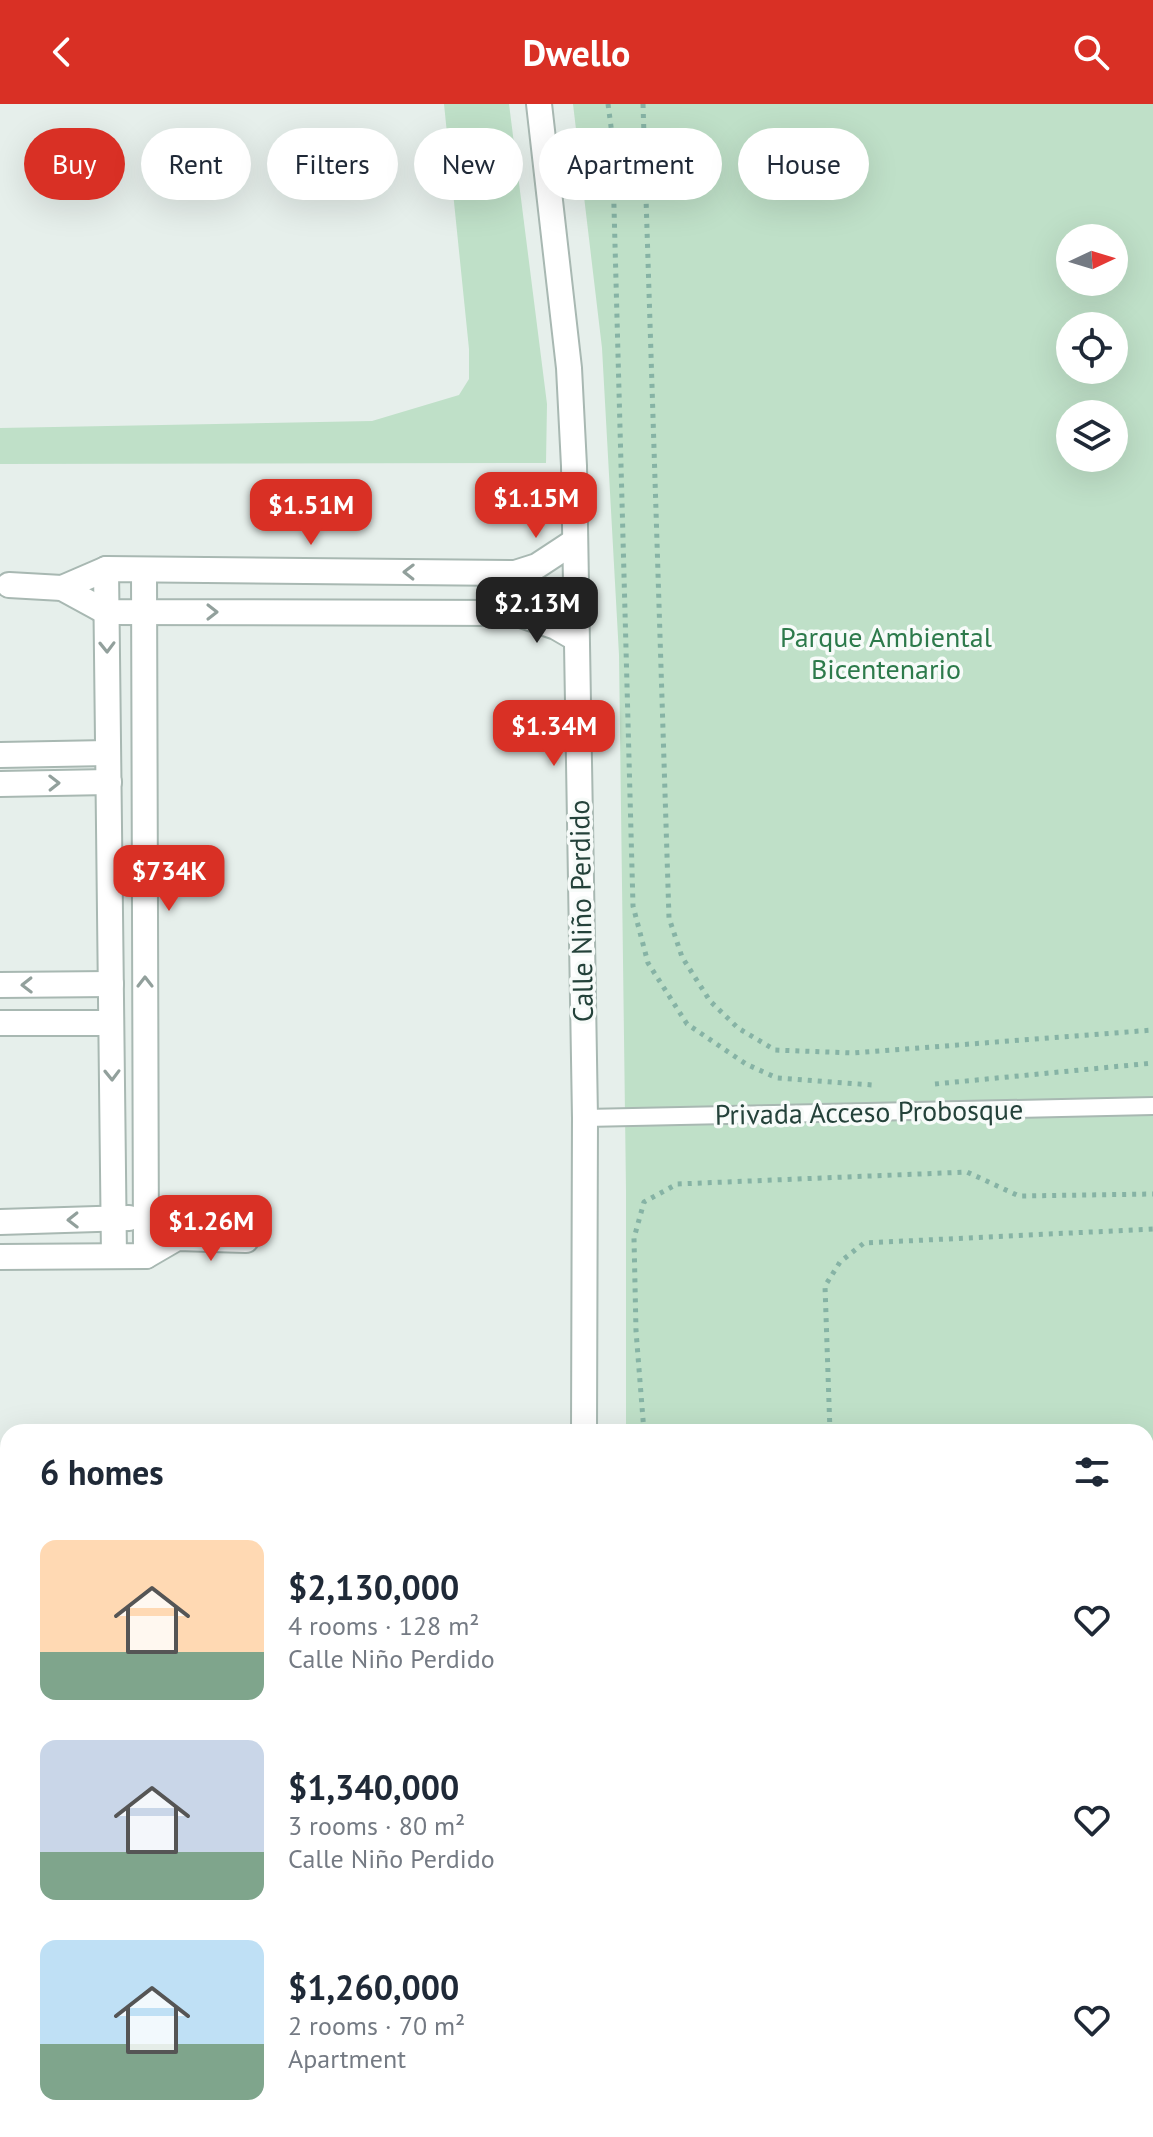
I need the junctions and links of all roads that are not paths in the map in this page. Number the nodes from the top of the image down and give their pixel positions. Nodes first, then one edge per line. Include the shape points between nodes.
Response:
1 (539, 104) edge
2 (575, 541) junction
3 (106, 569) junction
4 (144, 570) junction
5 (475, 573) junction
6 (9, 585) dead end
7 (62, 588) junction
8 (144, 611) junction
9 (106, 612) junction
10 (476, 613) junction
11 (575, 638) junction
12 (108, 753) junction
13 (0, 755) edge
14 (109, 782) junction
15 (0, 784) edge
16 (110, 886) junction
17 (145, 889) junction
18 (111, 984) junction
19 (0, 985) edge
20 (0, 1023) edge
21 (111, 1023) junction
22 (1153, 1106) edge
23 (585, 1118) junction
24 (146, 1218) junction
25 (113, 1219) junction
26 (0, 1222) edge
27 (177, 1238) junction
28 (246, 1240) dead end
29 (114, 1256) junction
30 (146, 1256) junction
31 (0, 1257) edge
32 (584, 1424) edge

1 - 2 street, Calle Niño Perdido via 569,368
2 - 5 street via 537,566 515,573
2 - 11 street, Calle Niño Perdido
3 - 4 street
3 - 7 street
3 - 9 street
5 -> 4 street
4 - 8 street
5 - 10 street
6 - 7 street
7 - 9 street
8 - 9 street
8 -> 10 street
8 - 17 street
9 -> 12 street
10 - 11 street via 526,616
11 - 23 street, Calle Niño Perdido
12 - 13 street
12 - 14 street
15 -> 14 street
14 - 16 street
16 - 17 street
16 - 18 street
24 -> 17 street
18 -> 19 street
18 - 21 street
20 - 21 street
21 -> 25 street
22 - 23 lane, Privada Acceso Probosque
23 - 32 street, Calle Niño Perdido
24 - 25 street
24 - 27 street
24 - 30 street
25 -> 26 street
25 - 29 street
27 - 28 street
27 - 30 street
29 - 30 street
29 - 31 street

